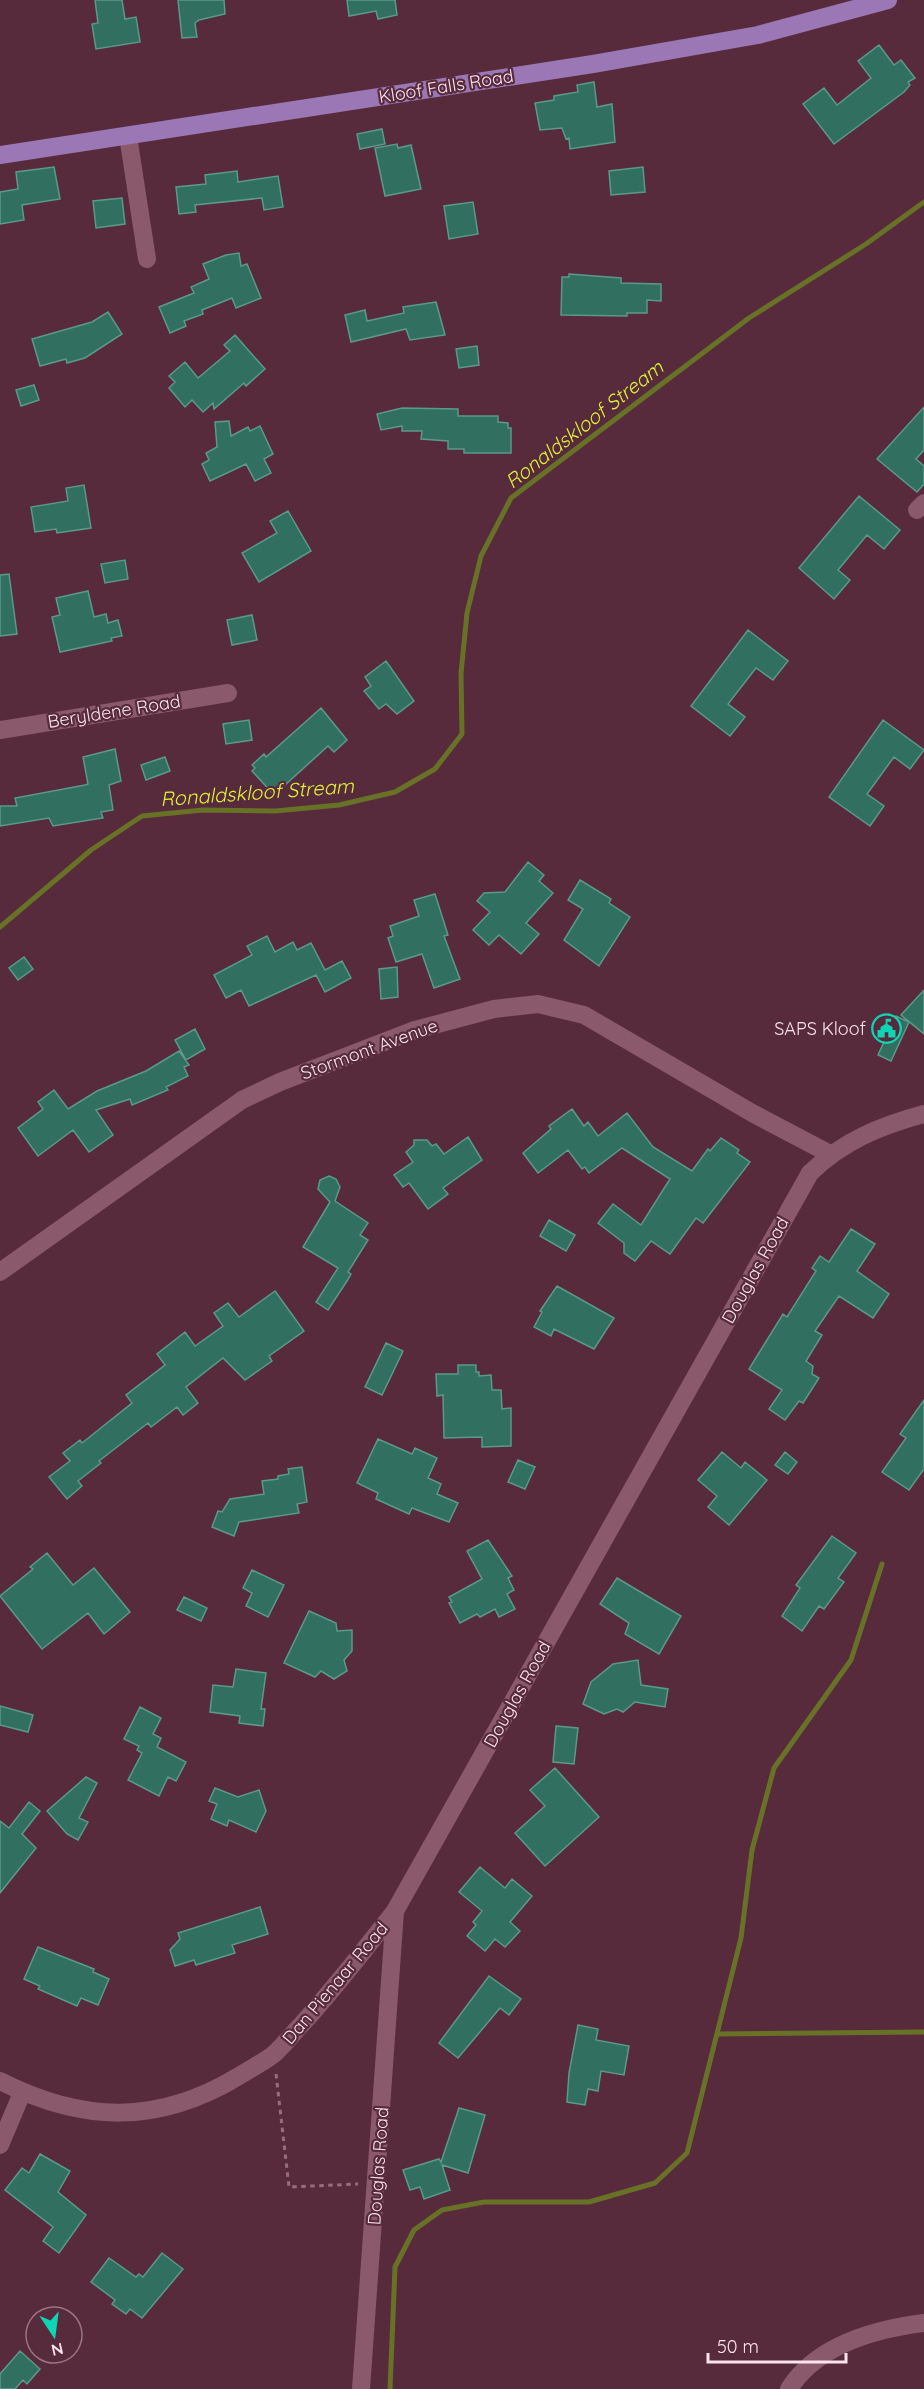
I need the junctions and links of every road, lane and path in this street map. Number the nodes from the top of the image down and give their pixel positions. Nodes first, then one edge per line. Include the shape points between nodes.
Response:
1 (888, 0) edge
2 (129, 136) junction
3 (0, 155) edge
4 (147, 259) dead end
5 (228, 693) dead end
6 (0, 730) edge
7 (924, 1114) edge
8 (830, 1154) junction
9 (0, 1272) edge
10 (396, 1911) junction
11 (273, 2054) junction
12 (0, 2081) edge
13 (22, 2092) junction
14 (0, 2145) edge
15 (378, 2183) junction
16 (924, 2323) edge
17 (360, 2389) edge
18 (789, 2389) edge

1 - 2 main road, Kloof Falls Road via 758,35
2 - 3 main road, Kloof Falls Road
2 - 4 street
5 - 6 street, Beryldene Road
7 - 8 street, Douglas Road via 867,1133
8 - 9 street, Stormont Avenue via 584,1015 538,1004 494,1010 415,1030 243,1100
8 - 10 street, Douglas Road via 810,1173 766,1248
10 - 11 street, Dan Pienaar Road via 328,1995
10 - 15 street, Douglas Road
11 - 13 street, Dan Pienaar Road via 222,2086 171,2108 124,2113 74,2110
11 - 15 path, Dan Pienaar Road via 289,2187
12 - 13 street, Dan Pienaar Road
13 - 14 street
15 - 17 street, Douglas Road
16 - 18 street via 883,2330 835,2349 806,2369

